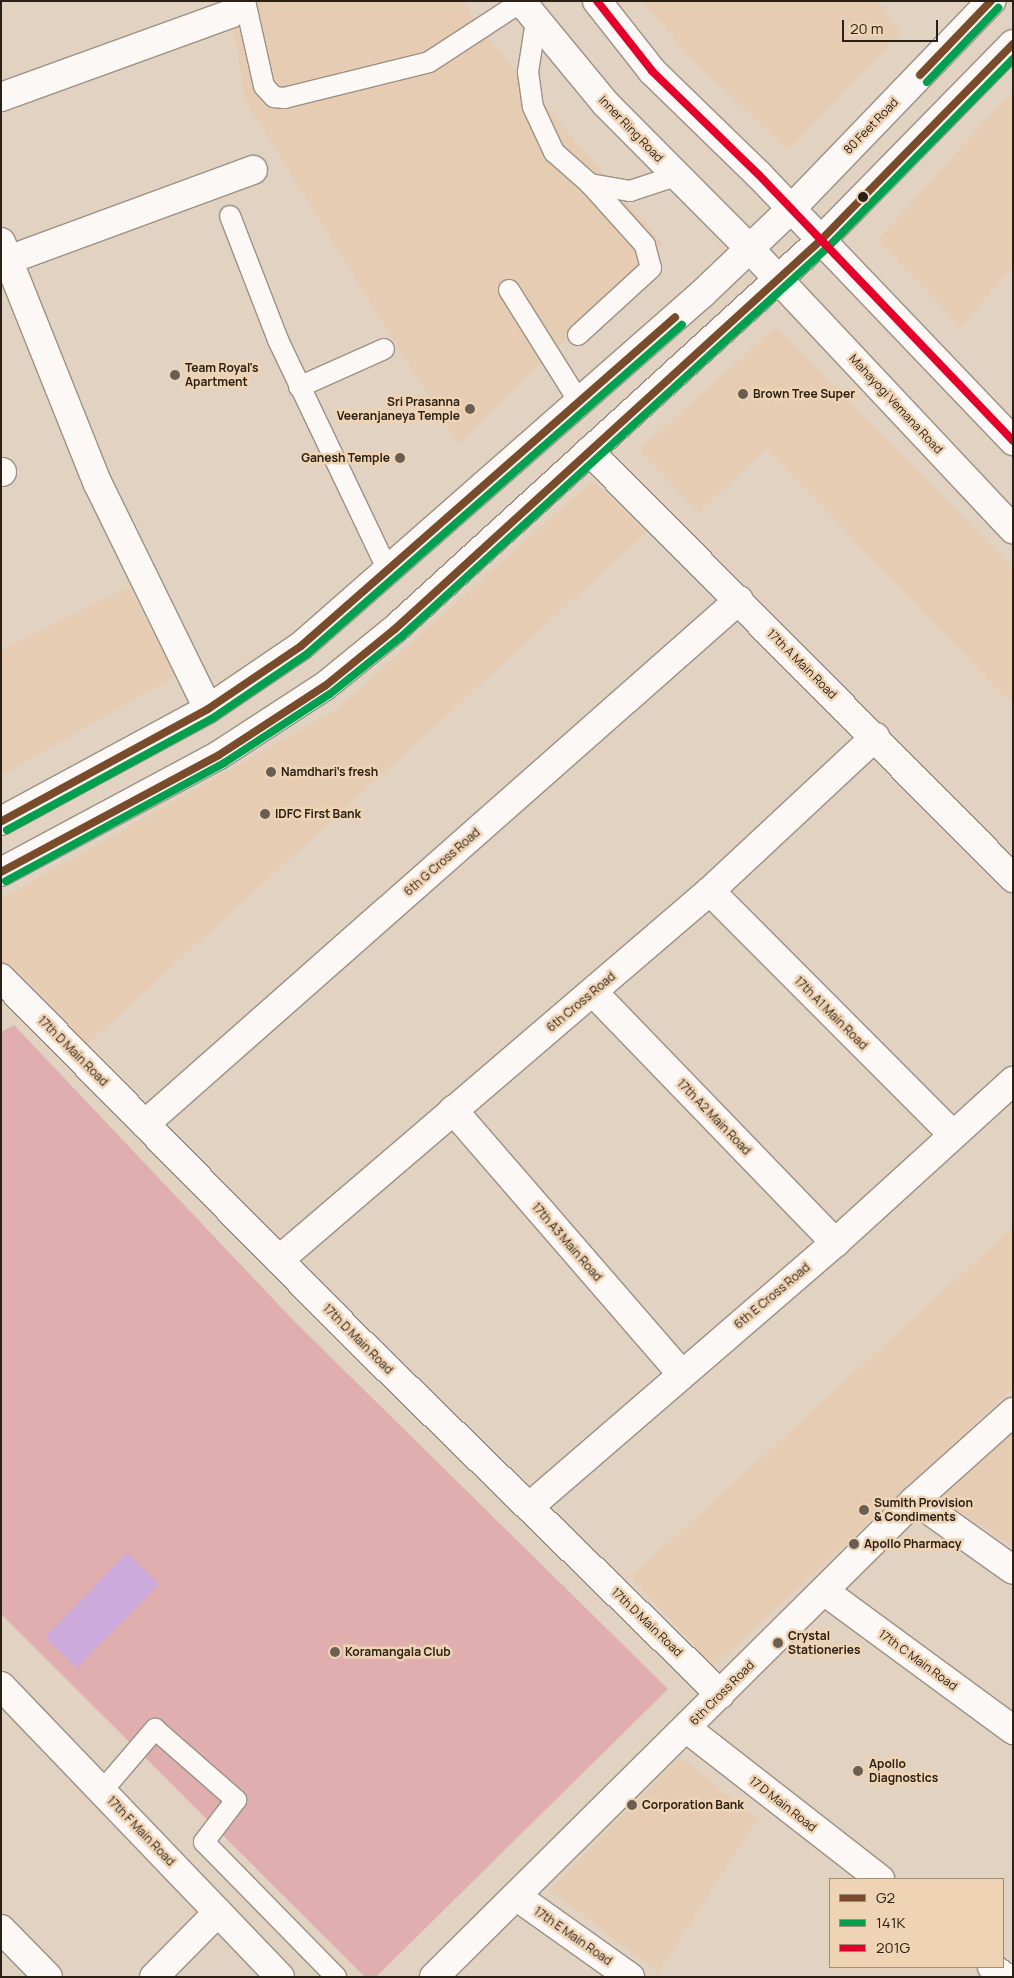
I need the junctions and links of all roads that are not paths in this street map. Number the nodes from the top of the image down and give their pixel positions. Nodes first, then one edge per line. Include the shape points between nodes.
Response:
1 (597, 1) edge
2 (991, 1) edge
3 (237, 7) edge
4 (526, 8) edge
5 (1013, 44) edge
6 (1, 97) edge
7 (253, 170) dead end
8 (676, 176) junction
9 (590, 184) junction
10 (791, 209) junction
11 (230, 216) dead end
12 (821, 240) junction
13 (749, 248) junction
14 (5, 251) edge
15 (779, 279) junction
16 (509, 290) dead end
17 (578, 335) dead end
18 (384, 349) dead end
19 (299, 387) junction
20 (578, 400) junction
21 (1013, 441) edge
22 (589, 451) junction
23 (1013, 529) edge
24 (387, 569) junction
25 (739, 600) junction
26 (208, 709) junction
27 (875, 736) junction
28 (1, 821) edge
29 (1, 872) edge
30 (1013, 878) edge
31 (710, 891) junction
32 (1, 978) edge
33 (593, 992) junction
34 (1013, 1081) edge
35 (453, 1110) junction
36 (145, 1124) junction
37 (952, 1134) junction
38 (835, 1243) junction
39 (278, 1260) junction
40 (681, 1373) junction
41 (1013, 1412) edge
42 (915, 1500) junction
43 (529, 1507) junction
44 (1013, 1570) edge
45 (824, 1591) junction
46 (1, 1686) edge
47 (720, 1694) junction
48 (686, 1728) junction
49 (1013, 1730) edge
50 (102, 1791) junction
51 (879, 1878) edge
52 (516, 1896) junction
53 (218, 1912) junction
54 (1, 1928) edge
55 (993, 1968) edge
56 (48, 1977) edge
57 (154, 1977) edge
58 (280, 1977) edge
59 (336, 1977) edge
60 (434, 1977) edge
61 (630, 1977) edge
62 (1005, 1977) edge

1 - 10 street via 652,71
2 - 10 street, 80 Feet Road
3 - 4 lane via 264,86 274,97 284,98 429,62
3 - 6 street
4 - 8 street, Inner Ring Road via 606,104
4 - 9 lane via 532,107 554,152
5 - 12 street
7 - 14 street
8 - 9 lane via 630,191
8 - 13 street, Inner Ring Road
9 - 17 lane via 645,245 651,268
10 - 12 street
10 - 13 street, 80 Feet Road
11 - 19 lane
12 - 15 street
12 - 21 street
13 - 15 street, Mahayogi Vemana Road
13 - 20 street, 80 Feet Road
14 - 26 street via 98,484
15 - 22 street
15 - 23 street, Mahayogi Vemana Road
16 - 20 lane
18 - 19 lane
19 - 24 lane
20 - 24 street, 80 Feet Road
22 - 25 street, 17th A Main Road
22 - 29 street via 325,686 219,755
24 - 26 street, 80 Feet Road via 301,646
25 - 27 street, 17th A Main Road
25 - 36 street, 6th G Cross Road
26 - 28 street, 80 Feet Road
27 - 30 street, 17th A Main Road
27 - 31 street, 6th Cross Road
31 - 33 street, 6th Cross Road
31 - 37 street, 17th A1 Main Road
32 - 36 street, 17th D Main Road
33 - 35 street, 6th Cross Road
33 - 38 street, 17th A2 Main Road
34 - 37 street, 6th E Cross Road
35 - 39 street, 6th Cross Road
35 - 40 street, 17th A3 Main Road
36 - 39 street, 17th D Main Road
37 - 38 street, 6th E Cross Road
38 - 40 street, 6th E Cross Road
39 - 43 street, 17th D Main Road
40 - 43 street, 6th E Cross Road
41 - 42 street, 6th Cross Road
42 - 44 street
42 - 45 street, 6th Cross Road
43 - 47 street, 17th D Main Road
45 - 47 street, 6th Cross Road
45 - 49 street, 17th C Main Road
46 - 50 street, 17th F Main Road
47 - 48 street, 6th Cross Road
48 - 51 street, 17 D Main Road
48 - 52 street, 6th Cross Road
50 - 53 street, 17th F Main Road
50 - 59 lane via 155,1730 236,1800 207,1833 204,1842
52 - 60 street, 6th Cross Road
52 - 61 street, 17th E Main Road
53 - 57 street
53 - 58 street, 17th F Main Road
54 - 56 street
55 - 62 street

